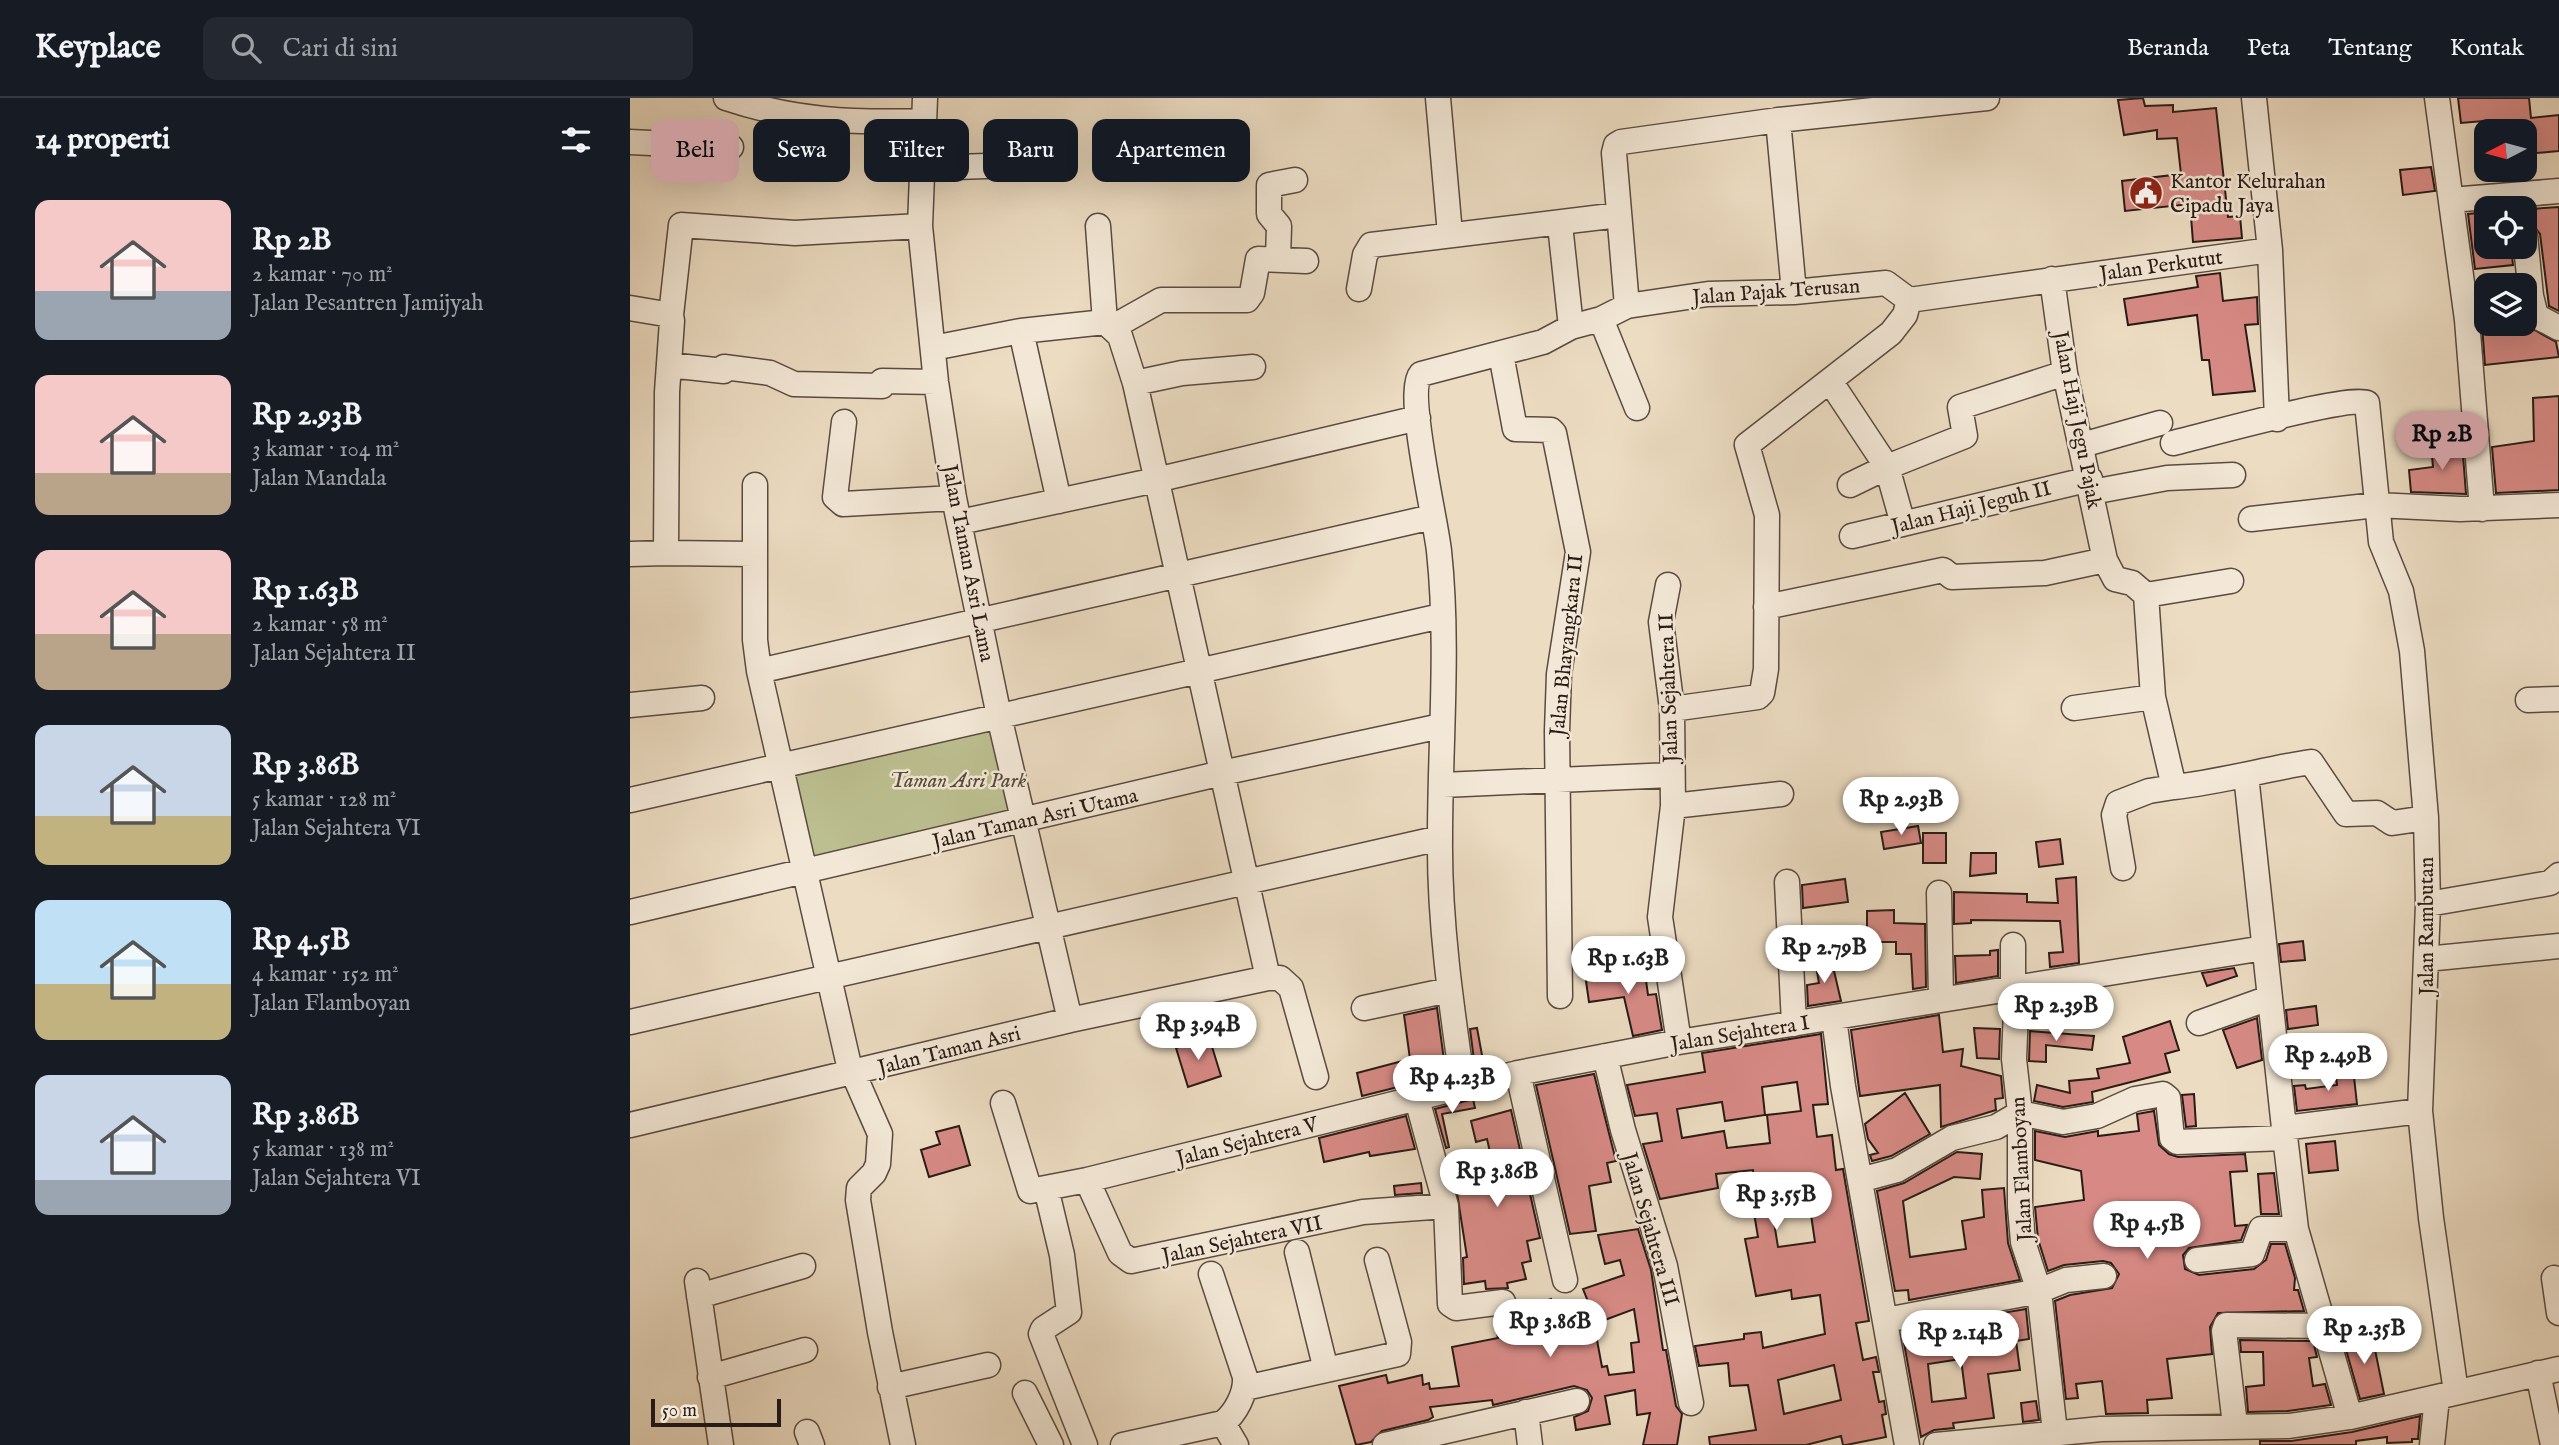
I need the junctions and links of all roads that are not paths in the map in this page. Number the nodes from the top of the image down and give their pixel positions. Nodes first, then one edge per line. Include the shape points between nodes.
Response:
1 (726, 98) edge
2 (1438, 98) edge
3 (1987, 98) edge
4 (2254, 98) edge
5 (2437, 98) edge
6 (1950, 100) edge
7 (925, 109) edge
8 (1778, 120) junction
9 (630, 142) edge
10 (651, 143) edge
11 (1295, 180) dead end
12 (922, 182) edge
13 (2559, 191) edge
14 (2537, 197) edge
15 (2451, 200) junction
16 (2474, 200) edge
17 (1619, 215) junction
18 (920, 226) junction
19 (1098, 226) dead end
20 (1450, 234) junction
21 (1561, 234) dead end
22 (2270, 250) junction
23 (1278, 259) junction
24 (2527, 259) edge
25 (1306, 261) dead end
26 (2052, 279) junction
27 (1359, 289) dead end
28 (1794, 292) junction
29 (1909, 300) junction
30 (1627, 306) junction
31 (630, 309) edge
32 (671, 315) junction
33 (1601, 318) junction
34 (1109, 325) junction
35 (1571, 327) junction
36 (2559, 328) edge
37 (1021, 331) junction
38 (933, 348) junction
39 (1502, 354) junction
40 (669, 365) junction
41 (1252, 367) dead end
42 (2065, 373) junction
43 (1830, 381) junction
44 (936, 382) junction
45 (1135, 383) junction
46 (1637, 408) dead end
47 (1418, 418) junction
48 (2277, 419) junction
49 (844, 422) dead end
50 (2082, 444) junction
51 (1887, 467) junction
52 (2233, 475) dead end
53 (1156, 480) junction
54 (755, 485) dead end
55 (1850, 485) dead end
56 (2091, 485) junction
57 (954, 498) junction
58 (1059, 501) junction
59 (2376, 505) junction
60 (2559, 505) edge
61 (2482, 509) junction
62 (1432, 517) junction
63 (2251, 519) dead end
64 (960, 522) junction
65 (1903, 524) junction
66 (1852, 537) dead end
67 (666, 553) junction
68 (630, 554) edge
69 (754, 554) junction
70 (2105, 560) junction
71 (1178, 575) junction
72 (2231, 581) dead end
73 (1668, 584) dead end
74 (2146, 595) junction
75 (1766, 607) junction
76 (1441, 616) junction
77 (980, 620) junction
78 (1199, 670) junction
79 (759, 671) junction
80 (2152, 697) junction
81 (702, 698) dead end
82 (2559, 699) edge
83 (2528, 700) dead end
84 (630, 705) edge
85 (2074, 708) dead end
86 (1672, 709) junction
87 (999, 716) junction
88 (1441, 726) junction
89 (783, 767) junction
90 (1222, 773) junction
91 (1671, 775) junction
92 (2246, 775) junction
93 (1556, 780) junction
94 (1443, 785) junction
95 (2174, 787) junction
96 (1781, 794) dead end
97 (630, 800) edge
98 (1673, 806) junction
99 (2426, 818) junction
100 (1023, 822) junction
101 (1440, 838) junction
102 (2123, 868) dead end
103 (806, 870) junction
104 (2559, 875) edge
105 (1787, 882) dead end
106 (1246, 883) junction
107 (1940, 893) dead end
108 (2428, 904) junction
109 (630, 912) edge
110 (1048, 925) junction
111 (2013, 945) dead end
112 (2559, 946) edge
113 (2264, 948) junction
114 (2426, 959) junction
115 (829, 976) junction
116 (1268, 978) junction
117 (2015, 987) junction
118 (1449, 990) junction
119 (1560, 996) dead end
120 (2269, 998) junction
121 (1941, 999) junction
122 (1363, 1008) dead end
123 (1834, 1018) junction
124 (1070, 1020) junction
125 (630, 1022) edge
126 (2199, 1023) dead end
127 (1794, 1024) junction
128 (1679, 1042) junction
129 (1605, 1056) junction
130 (1518, 1073) junction
131 (853, 1074) junction
132 (1316, 1077) dead end
133 (1463, 1086) junction
134 (1417, 1099) junction
135 (1003, 1103) dead end
136 (2420, 1111) junction
137 (2020, 1113) junction
138 (630, 1125) edge
139 (2284, 1133) junction
140 (1087, 1180) junction
141 (1860, 1180) junction
142 (1038, 1190) junction
143 (1446, 1206) junction
144 (2296, 1229) junction
145 (1297, 1252) dead end
146 (1377, 1260) dead end
147 (2197, 1260) dead end
148 (803, 1266) dead end
149 (1211, 1275) dead end
150 (2104, 1276) dead end
151 (2554, 1278) dead end
152 (1565, 1280) dead end
153 (2039, 1291) junction
154 (1503, 1302) dead end
155 (2559, 1313) edge
156 (1886, 1320) junction
157 (2325, 1326) junction
158 (805, 1350) dead end
159 (988, 1364) dead end
160 (1325, 1370) junction
161 (2549, 1371) edge
162 (710, 1377) junction
163 (890, 1387) junction
164 (1245, 1388) junction
165 (1025, 1393) dead end
166 (2447, 1395) junction
167 (1577, 1401) dead end
168 (1691, 1403) dead end
169 (1526, 1412) junction
170 (2350, 1417) junction
171 (1223, 1423) junction
172 (2235, 1425) junction
173 (2055, 1432) junction
174 (2102, 1437) edge
175 (2011, 1440) edge
176 (721, 1445) edge
177 (903, 1445) edge
178 (1051, 1445) edge
179 (1084, 1445) edge
180 (1123, 1445) edge
181 (1236, 1445) edge
182 (1385, 1445) edge
183 (1530, 1445) edge
184 (1907, 1445) edge
185 (1936, 1445) edge
186 (2432, 1445) edge
187 (2553, 1445) edge

1 - 7 street via 764,111 820,121
2 - 20 street
3 - 6 street
4 - 22 street
5 - 15 street
6 - 8 street
8 - 17 street via 1621,142 1614,153
8 - 28 street
9 - 10 street
11 - 23 street via 1269,185 1269,214 1279,226
12 - 18 street, Jalan Taman Asri Lama
13 - 14 street
15 - 16 street
15 - 61 street via 2467,320
17 - 20 street
17 - 30 street
18 - 32 street via 795,233 686,223 678,231
18 - 38 street, Jalan Taman Asri Lama
19 - 34 street
20 - 27 street via 1371,245
21 - 35 street
22 - 26 street, Jalan Perkutut
22 - 48 street
23 - 25 street
23 - 34 street via 1255,260 1252,293 1247,300 1161,300
24 - 36 street via 2536,316
26 - 29 street
26 - 42 street, Jalan Haji Jegu Pajak
28 - 29 street, Jalan Pajak Terusan via 1886,284
28 - 30 street, Jalan Pajak Terusan via 1708,294
29 - 43 street via 1905,315 1891,333
30 - 33 street, Jalan Pajak Terusan
31 - 32 street
32 - 40 street
33 - 35 street, Jalan Pajak Terusan
33 - 46 street
34 - 37 street
34 - 45 street via 1119,336
35 - 39 street, Jalan Pajak Terusan via 1543,342
37 - 38 street
37 - 58 street
38 - 44 street, Jalan Taman Asri Lama
39 - 47 street, Jalan Pajak Terusan via 1421,374 1415,386
39 - 93 street, Jalan Bhayangkara II via 1513,426 1554,433 1578,552 1559,674
40 - 44 street via 724,371 724,367 741,368 770,373 794,384 850,387 882,386 882,381
40 - 67 street
41 - 45 street via 1182,373
42 - 50 street, Jalan Haji Jegu Pajak
42 - 51 street via 1959,407 1965,436
43 - 51 street
43 - 75 street via 1747,445 1767,515
44 - 57 street, Jalan Taman Asri Lama
45 - 53 street
47 - 53 street
47 - 62 street
48 - 50 street
48 - 59 street, Jalan Rambutan via 2351,400 2367,403
49 - 57 street via 838,502
50 - 56 street, Jalan Haji Jegu Pajak
51 - 55 street
51 - 65 street
52 - 56 street, Jalan Haji Jeguh II
53 - 58 street
53 - 71 street
54 - 69 street
56 - 65 street, Jalan Haji Jeguh II
56 - 70 street, Jalan Haji Jegu Pajak
57 - 64 street, Jalan Taman Asri Lama
58 - 64 street
59 - 61 street
59 - 63 street
59 - 99 street, Jalan Rambutan via 2381,542 2407,620
60 - 61 street
62 - 71 street
62 - 76 street via 1440,562
64 - 77 street, Jalan Taman Asri Lama
65 - 66 street, Jalan Haji Jeguh II
67 - 68 street
67 - 69 street
69 - 79 street
70 - 74 street via 2115,579 2132,583
70 - 75 street via 2045,573 1952,577 1943,570
71 - 77 street
71 - 78 street
72 - 74 street
73 - 86 street, Jalan Sejahtera II via 1661,622
74 - 80 street
75 - 86 street via 1762,693
76 - 78 street
76 - 88 street
77 - 79 street
77 - 87 street, Jalan Taman Asri Lama
78 - 87 street
78 - 90 street
79 - 89 street
80 - 85 street
80 - 95 street
81 - 84 street
82 - 83 street
86 - 91 street, Jalan Sejahtera II
87 - 89 street
87 - 100 street, Jalan Taman Asri Lama
88 - 90 street, Jalan Taman Asri Utama
88 - 94 street
89 - 97 street
89 - 103 street
90 - 100 street, Jalan Taman Asri Utama
90 - 106 street
91 - 93 street
91 - 98 street, Jalan Sejahtera II
92 - 95 street
92 - 99 street via 2311,762 2346,814 2377,813 2392,823
92 - 113 street
93 - 94 street
93 - 119 street, Jalan Bhayangkara II
94 - 101 street
95 - 102 street via 2118,803 2114,815
96 - 98 street
98 - 128 street, Jalan Sejahtera II via 1660,917
99 - 108 street, Jalan Rambutan
100 - 103 street, Jalan Taman Asri Utama
100 - 110 street, Jalan Taman Asri Lama
101 - 106 street
101 - 118 street
103 - 109 street, Jalan Taman Asri Utama
103 - 115 street
104 - 108 street via 2545,884
105 - 127 street
106 - 110 street
106 - 116 street
107 - 121 street
108 - 114 street, Jalan Rambutan
110 - 115 street
110 - 124 street, Jalan Taman Asri Lama
111 - 117 street, Jalan Flamboyan
112 - 114 street
113 - 117 street, Jalan Sejahtera I
113 - 120 street
114 - 136 street, Jalan Rambutan
115 - 125 street
115 - 131 street
116 - 124 street, Jalan Taman Asri
116 - 132 street via 1280,978 1290,988
117 - 121 street, Jalan Sejahtera I
117 - 137 street, Jalan Flamboyan via 2014,1059
118 - 122 street
118 - 133 street
120 - 126 street
120 - 139 street
121 - 123 street, Jalan Sejahtera I
123 - 127 street, Jalan Sejahtera I
123 - 141 street
124 - 131 street, Jalan Taman Asri
127 - 128 street, Jalan Sejahtera I
128 - 129 street, Jalan Sejahtera I
129 - 130 street, Jalan Sejahtera I
129 - 168 street, Jalan Sejahtera III via 1665,1266
130 - 133 street, Jalan Sejahtera I
130 - 152 street
131 - 138 street, Jalan Taman Asri
131 - 163 street via 880,1134 878,1164 859,1188 858,1200
133 - 134 street, Jalan Sejahtera V
134 - 140 street, Jalan Sejahtera V
134 - 143 street
135 - 142 street
136 - 139 street
136 - 166 street, Jalan Rambutan
137 - 139 street via 2063,1122 2163,1094 2168,1098 2172,1138 2177,1142
137 - 141 street via 1996,1127 1952,1138 1898,1170
137 - 153 street, Jalan Flamboyan via 2023,1242
139 - 144 street
140 - 142 street, Jalan Sejahtera V
140 - 143 street, Jalan Sejahtera VII via 1120,1253 1131,1261 1363,1212
141 - 156 street
142 - 179 street via 1062,1255 1069,1312 1041,1334
143 - 154 street via 1452,1308
144 - 147 street via 2261,1229 2252,1254
144 - 157 street
145 - 160 street
146 - 160 street via 1399,1342 1398,1354
148 - 162 street via 698,1289
149 - 164 street
150 - 153 street via 2066,1280
151 - 155 street
153 - 156 street
153 - 173 street, Jalan Flamboyan
156 - 184 street
157 - 170 street
157 - 172 street via 2226,1325
158 - 162 street
159 - 163 street
160 - 164 street
161 - 166 street
161 - 187 street
162 - 176 street
163 - 177 street
164 - 171 street
165 - 178 street
166 - 170 street
166 - 186 street, Jalan Rambutan
167 - 169 street
169 - 182 street
169 - 183 street
170 - 172 street via 2289,1426
171 - 180 street
171 - 181 street
172 - 174 street
173 - 174 street
173 - 175 street
175 - 185 street

